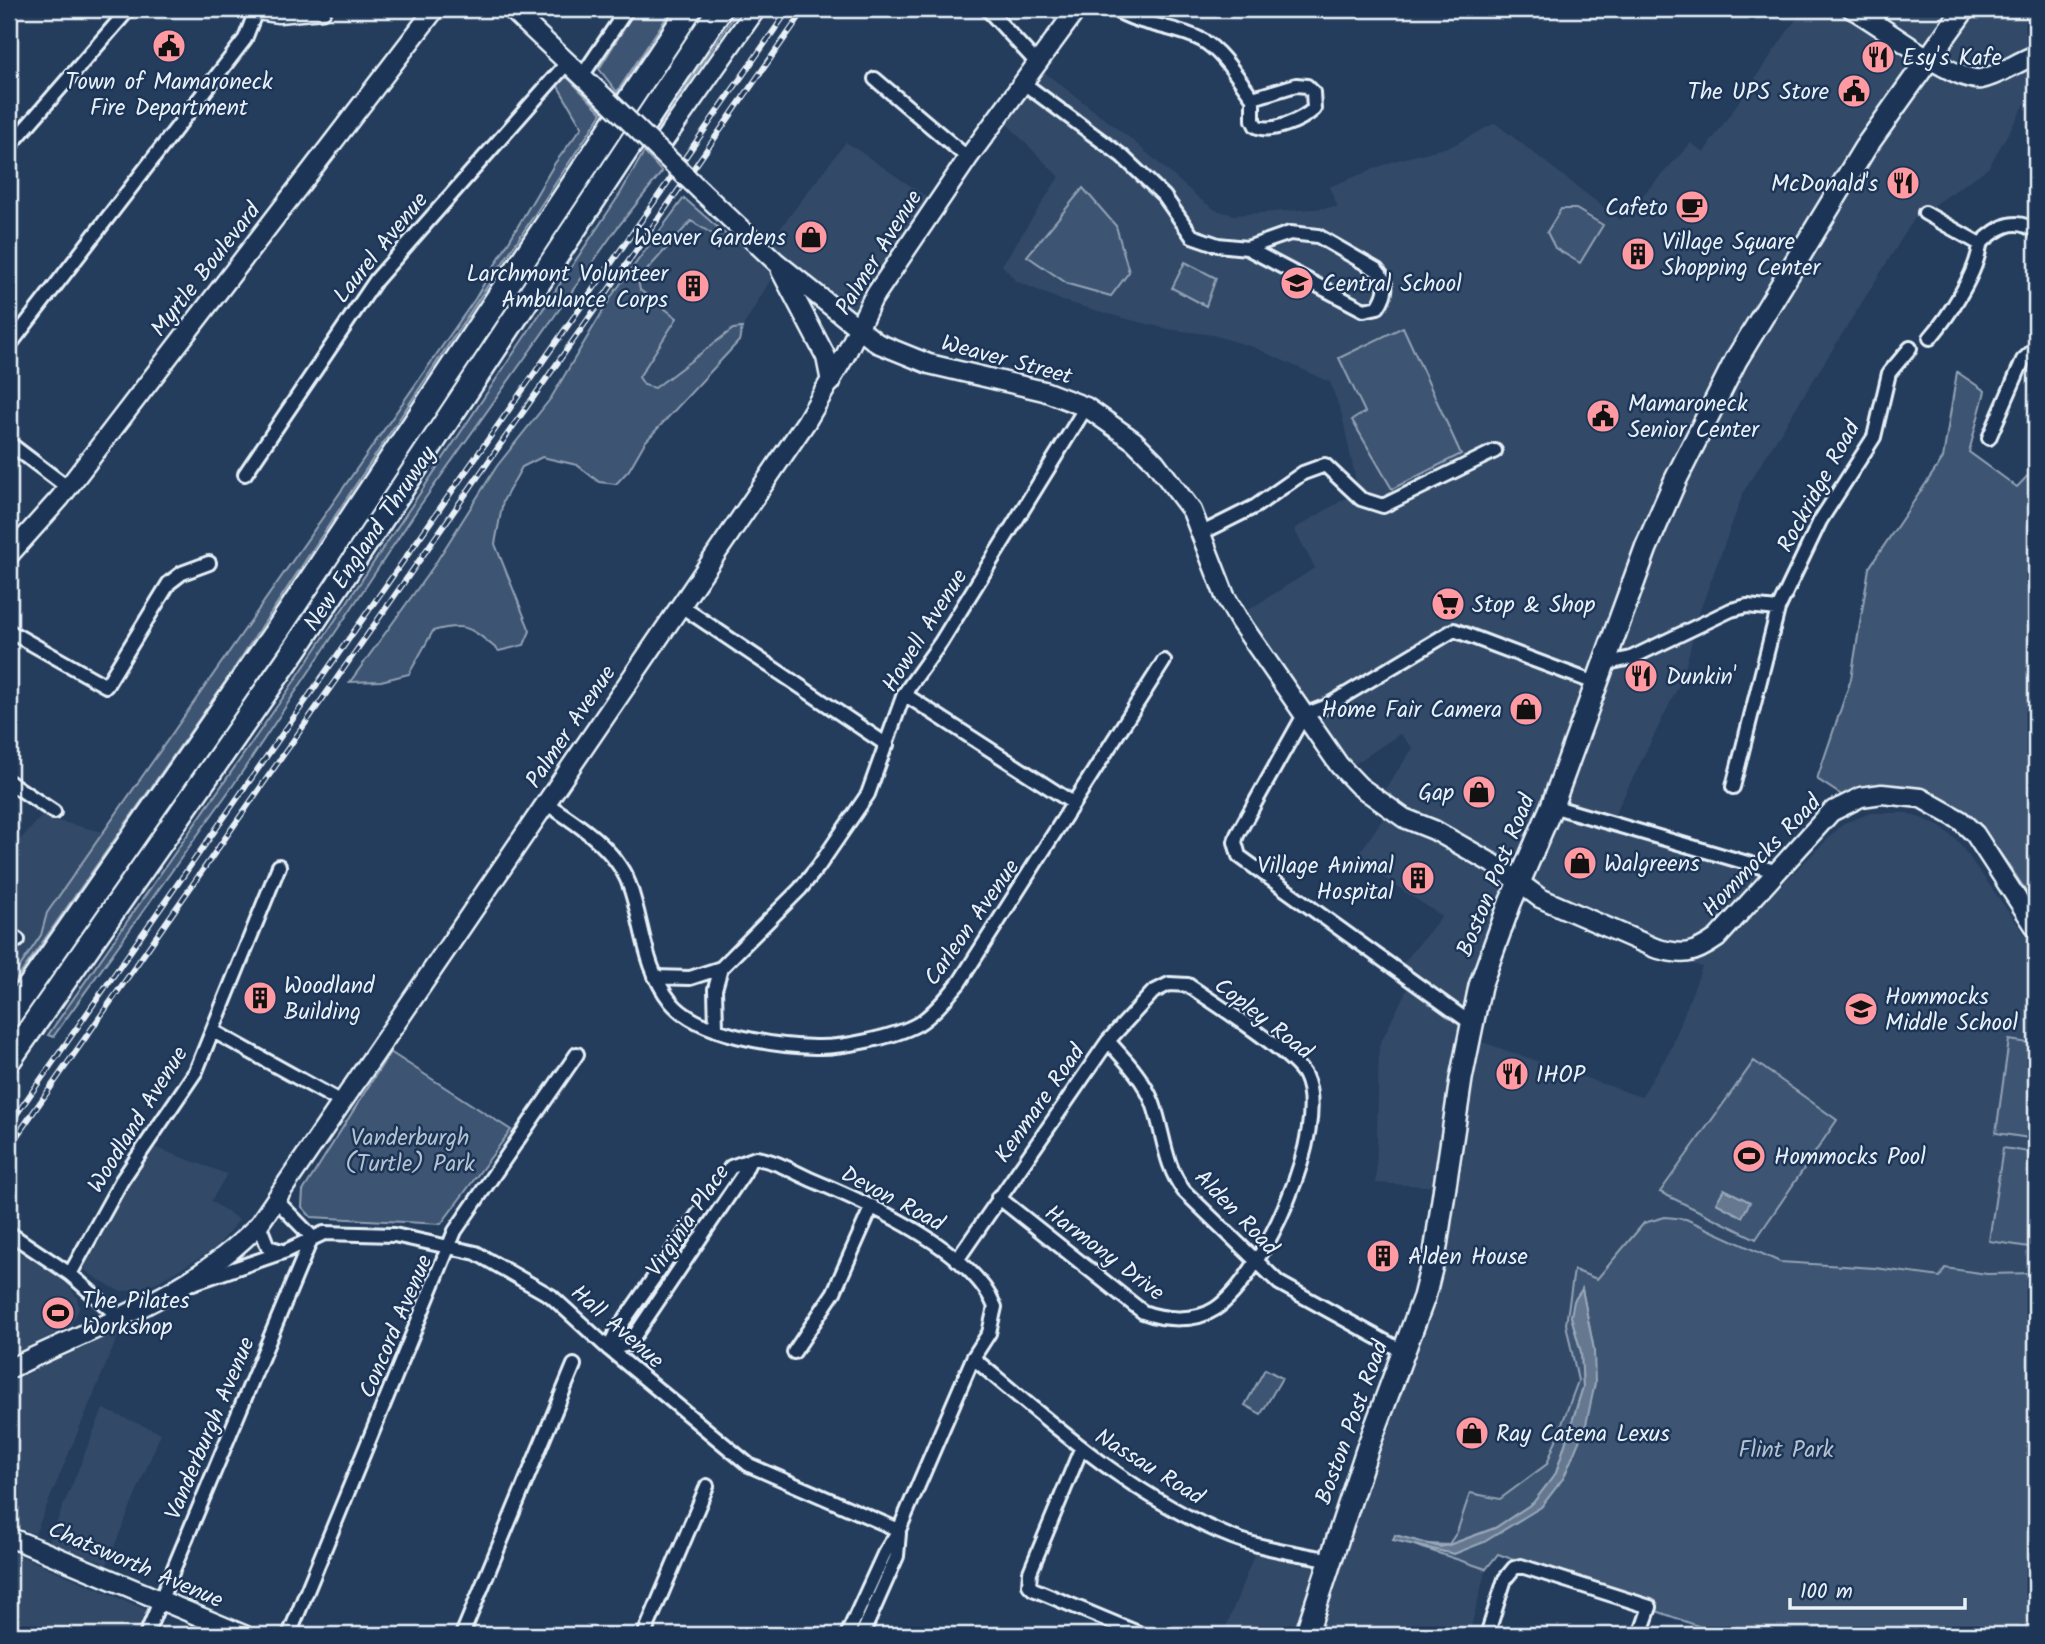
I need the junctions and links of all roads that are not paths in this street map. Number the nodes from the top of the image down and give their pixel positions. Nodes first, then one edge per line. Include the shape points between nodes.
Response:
1 (129, 9) edge
2 (322, 9) edge
3 (436, 9) edge
4 (511, 9) edge
5 (626, 9) edge
6 (690, 9) edge
7 (720, 9) edge
8 (756, 9) edge
9 (987, 9) edge
10 (1077, 9) edge
11 (1114, 9) edge
12 (1852, 9) edge
13 (1964, 9) edge
14 (253, 10) edge
15 (2036, 55) edge
16 (1929, 58) junction
17 (568, 62) junction
18 (1036, 62) junction
19 (582, 76) junction
20 (875, 79) dead end
21 (1022, 82) junction
22 (1253, 98) junction
23 (661, 145) junction
24 (9, 147) edge
25 (968, 158) junction
26 (1925, 213) dead end
27 (2035, 229) edge
28 (1980, 244) junction
29 (1247, 248) junction
30 (775, 262) junction
31 (859, 328) junction
32 (1930, 338) dead end
33 (9, 346) edge
34 (1910, 348) dead end
35 (2036, 348) edge
36 (831, 382) junction
37 (1086, 407) junction
38 (1989, 438) dead end
39 (9, 443) edge
40 (1495, 452) dead end
41 (245, 474) dead end
42 (67, 487) junction
43 (1202, 533) junction
44 (9, 555) edge
45 (209, 563) dead end
46 (681, 606) junction
47 (1778, 609) junction
48 (9, 631) edge
49 (1164, 661) dead end
50 (1599, 673) junction
51 (904, 694) junction
52 (1304, 715) junction
53 (887, 744) junction
54 (9, 782) edge
55 (1733, 787) dead end
56 (547, 803) junction
57 (1073, 803) junction
58 (1552, 806) junction
59 (54, 812) dead end
60 (279, 866) dead end
61 (1777, 872) junction
62 (1520, 883) junction
63 (2036, 928) edge
64 (721, 968) junction
65 (655, 977) junction
66 (1169, 984) joint
67 (9, 1016) edge
68 (1472, 1024) junction
69 (716, 1028) junction
70 (213, 1031) junction
71 (1108, 1041) junction
72 (577, 1054) dead end
73 (9, 1060) edge
74 (343, 1103) junction
75 (750, 1160) joint
76 (998, 1197) junction
77 (276, 1202) junction
78 (872, 1206) junction
79 (260, 1224) junction
80 (9, 1233) edge
81 (312, 1237) junction
82 (451, 1245) junction
83 (286, 1251) junction
84 (957, 1260) junction
85 (1255, 1263) junction
86 (70, 1274) junction
87 (183, 1286) junction
88 (118, 1317) junction
89 (609, 1349) junction
90 (794, 1352) dead end
91 (1404, 1352) junction
92 (973, 1358) junction
93 (574, 1365) dead end
94 (9, 1369) edge
95 (1081, 1449) junction
96 (707, 1486) dead end
97 (899, 1530) junction
98 (9, 1537) edge
99 (1331, 1560) junction
100 (160, 1601) junction
101 (146, 1635) edge
102 (244, 1635) edge
103 (289, 1635) edge
104 (462, 1635) edge
105 (644, 1635) edge
106 (847, 1635) edge
107 (862, 1635) edge
108 (1143, 1635) edge
109 (1306, 1635) edge
110 (1487, 1635) edge
111 (1640, 1635) edge

1 - 24 street
2 - 14 street
3 - 42 street, Myrtle Boulevard
4 - 17 street, Weaver Street
5 - 19 street
6 - 67 highway, New England Thruway via 285,619
7 - 73 highway, New England Thruway via 296,648
8 - 23 street
9 - 18 street
10 - 18 street, Palmer Avenue
11 - 22 street via 1137,22 1202,41 1219,53
12 - 16 street
13 - 16 main road, Boston Post Road
14 - 33 street via 245,39
15 - 16 street via 1984,79 1972,79
16 - 50 main road, Boston Post Road via 1865,148 1711,406 1661,512
17 - 19 street, Weaver Street
17 - 41 street, Laurel Avenue via 376,280
18 - 21 street, Palmer Avenue
19 - 23 street, Weaver Street, bridge
20 - 25 street
21 - 25 street, Palmer Avenue
21 - 29 street via 1122,156 1164,196 1192,236
22 - 22 street via 1252,120 1259,129 1307,115 1315,102 1307,86 1296,85
23 - 30 street, Weaver Street, bridge
25 - 31 street, Palmer Avenue
26 - 28 street
27 - 28 street via 2009,224
28 - 32 street via 1954,304
29 - 29 street via 1364,310 1378,307 1384,298 1387,288 1377,270 1318,236 1290,233
30 - 31 street, Weaver Street
30 - 36 street via 826,357
31 - 36 street, Palmer Avenue
31 - 37 street, Weaver Street via 877,343 929,364 1024,385
34 - 47 street, Rockridge Road via 1889,373 1874,437 1820,521
35 - 38 street via 2023,360
36 - 46 street, Palmer Avenue
37 - 43 street, Weaver Street via 1127,435 1155,462
37 - 51 street, Howell Avenue via 942,642
39 - 42 street
40 - 43 street via 1382,506 1354,494 1325,465 1303,473 1256,506
42 - 44 street, Myrtle Boulevard
43 - 52 street, Weaver Street via 1225,596
45 - 48 street via 169,583 106,686
46 - 53 street
46 - 56 street, Palmer Avenue
47 - 50 street via 1746,606 1731,610
47 - 55 street, Rockridge Road
49 - 57 street, Carleon Avenue
50 - 52 street via 1454,630
50 - 58 main road, Boston Post Road
51 - 53 street, Howell Avenue
51 - 57 street
52 - 62 street, Weaver Street via 1339,765 1379,802
52 - 68 street via 1237,835 1240,856
53 - 64 street, Howell Avenue via 868,794 825,856 800,889
54 - 59 street
56 - 65 street, Carleon Avenue via 597,841 619,865 631,890
56 - 74 street, Palmer Avenue
57 - 69 street, Carleon Avenue via 959,983 919,1023 890,1035 818,1048
58 - 61 street
58 - 62 main road, Boston Post Road
60 - 70 street, Woodland Avenue
61 - 62 street, Hommocks Road via 1717,938 1697,952 1685,953 1653,947 1540,898
61 - 63 street, Hommocks Road via 1830,812 1861,797 1882,794 1921,799 1938,805 1975,834
62 - 68 main road, Boston Post Road via 1492,952
64 - 65 street, Howell Avenue via 690,978
64 - 69 street via 715,989
65 - 69 street, Carleon Avenue via 674,1006 700,1024
66 - 71 street, Kenmare Road via 1153,992
66 - 85 street, Copley Road via 1188,985 1287,1056 1304,1073 1309,1087 1312,1105 1303,1157 1286,1206
68 - 91 main road, Boston Post Road via 1435,1253
70 - 74 street
70 - 86 street, Woodland Avenue via 195,1071 122,1180
71 - 76 street, Kenmare Road
71 - 85 street, Alden Road via 1146,1087 1176,1181
72 - 82 street, Concord Avenue via 455,1231
74 - 77 street, Palmer Avenue
75 - 78 street, Devon Road via 766,1159
75 - 89 street, Virginia Place via 731,1167 616,1332
76 - 84 street, Kenmare Road
76 - 85 street, Harmony Drive via 1143,1312 1160,1318 1213,1310
77 - 79 street, Palmer Avenue
77 - 81 street
78 - 84 street, Devon Road
78 - 90 street via 834,1292
79 - 83 street via 268,1247
79 - 87 street, Palmer Avenue via 237,1248
80 - 86 street
81 - 82 street, Hall Avenue via 368,1232
81 - 83 street, Hall Avenue
81 - 100 street, Vanderburgh Avenue
82 - 89 street, Hall Avenue via 476,1253 551,1296
82 - 103 street, Concord Avenue
83 - 87 street, Hall Avenue
84 - 92 street, Devon Road via 995,1307 989,1333
85 - 91 street, Alden Road via 1279,1283
86 - 88 street
87 - 88 street, Palmer Avenue
88 - 94 street, Palmer Avenue
89 - 97 street, Hall Avenue via 749,1465
91 - 99 main road, Boston Post Road
92 - 95 street, Nassau Road
92 - 97 street
93 - 104 street
95 - 99 street, Nassau Road via 1149,1495 1208,1527 1235,1538
95 - 108 street via 1030,1572 1029,1585
96 - 105 street
97 - 106 street
97 - 107 street via 897,1556
98 - 100 street, Chatsworth Avenue
99 - 109 main road, Boston Post Road
100 - 101 street, Vanderburgh Avenue
100 - 102 street, Chatsworth Avenue
110 - 111 street via 1505,1579 1521,1566 1650,1607

